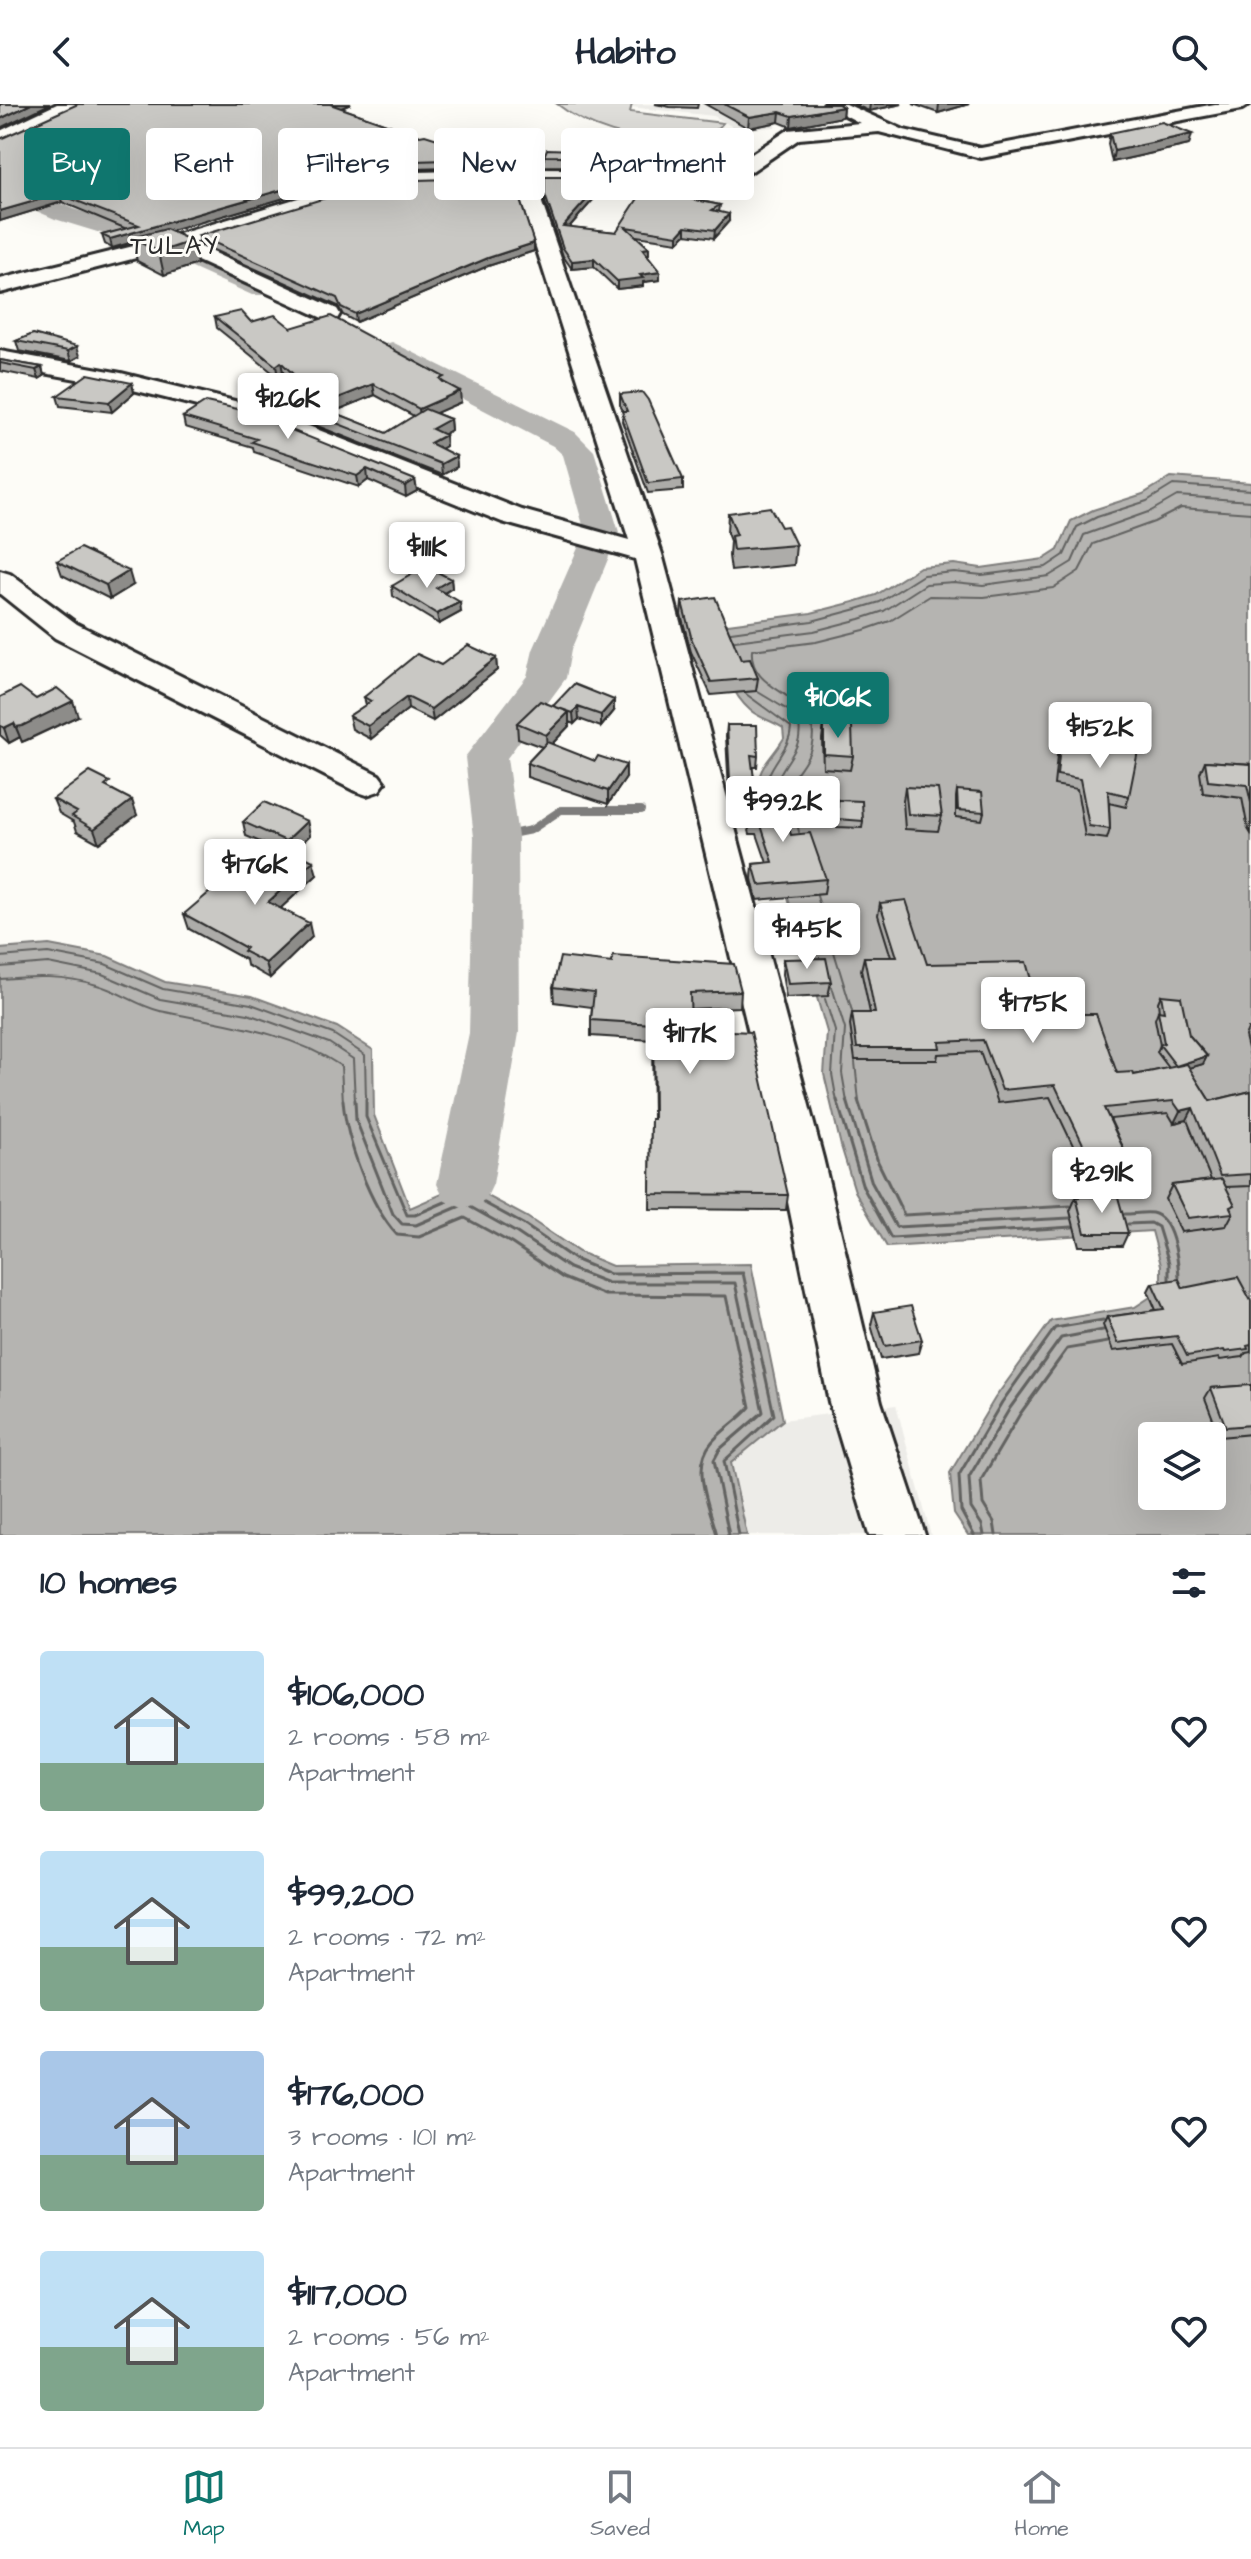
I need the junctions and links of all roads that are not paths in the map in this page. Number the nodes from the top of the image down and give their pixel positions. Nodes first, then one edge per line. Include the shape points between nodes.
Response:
1 (74, 104) edge
2 (832, 104) edge
3 (1162, 104) edge
4 (1242, 104) edge
5 (1143, 105) edge
6 (879, 127) junction
7 (0, 139) edge
8 (545, 175) edge
9 (434, 178) edge
10 (532, 200) edge
11 (157, 246) junction
12 (149, 270) edge
13 (0, 286) edge
14 (329, 314) edge
15 (0, 358) edge
16 (648, 554) junction
17 (0, 580) edge
18 (367, 783) dead end
19 (897, 1535) edge

1 - 7 main road
2 - 6 street
3 - 5 street
4 - 6 street via 988,152 942,146
6 - 8 street via 794,134 742,169 721,176
9 - 11 street via 381,179
10 - 16 street
11 - 12 street via 144,257
11 - 13 street
11 - 14 street
15 - 16 street via 254,413 460,497
16 - 19 street via 801,1158 855,1402
17 - 18 street via 66,631

